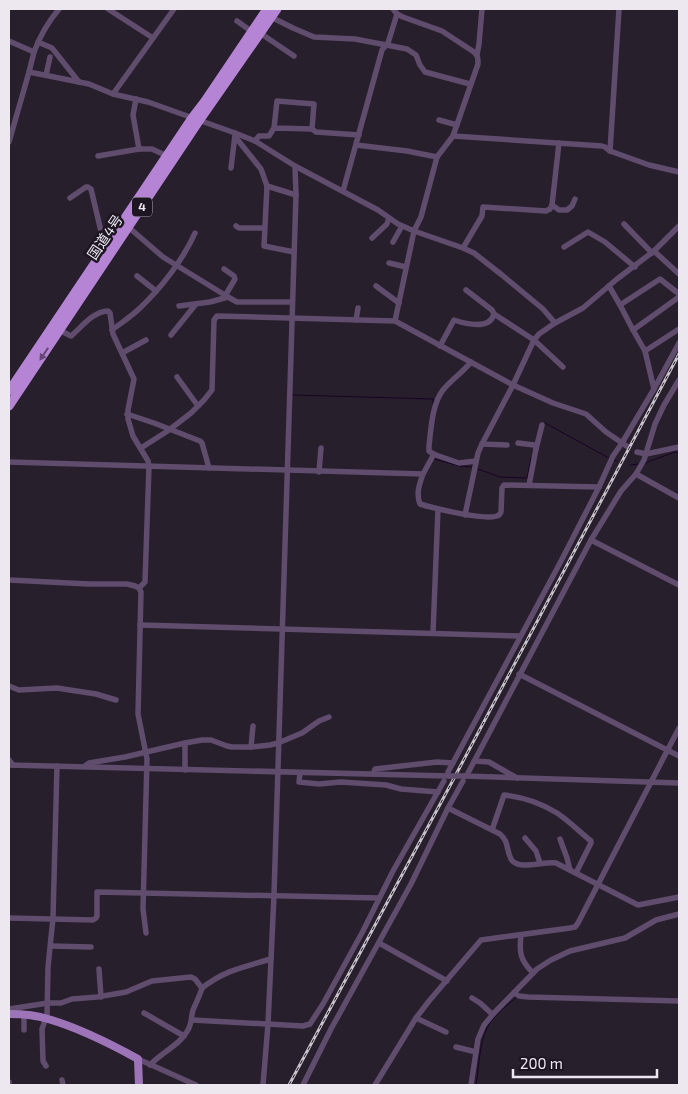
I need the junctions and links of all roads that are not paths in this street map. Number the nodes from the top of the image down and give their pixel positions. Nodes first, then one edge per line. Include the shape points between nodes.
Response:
1 (59, 9) edge
2 (108, 9) edge
3 (174, 9) edge
4 (276, 9) edge
5 (482, 9) edge
6 (620, 9) edge
7 (395, 11) edge
8 (269, 13) edge
9 (238, 21) dead end
10 (255, 32) junction
11 (153, 38) junction
12 (9, 42) edge
13 (38, 42) junction
14 (386, 45) junction
15 (34, 52) junction
16 (477, 55) junction
17 (294, 56) dead end
18 (50, 57) dead end
19 (29, 72) junction
20 (46, 75) junction
21 (79, 82) junction
22 (470, 84) junction
23 (113, 94) junction
24 (136, 99) junction
25 (195, 119) junction
26 (439, 120) dead end
27 (457, 125) junction
28 (274, 128) junction
29 (312, 129) junction
30 (235, 133) junction
31 (359, 135) junction
32 (453, 136) junction
33 (255, 141) junction
34 (9, 142) edge
35 (559, 143) junction
36 (356, 145) junction
37 (139, 150) junction
38 (610, 151) junction
39 (98, 156) dead end
40 (167, 156) junction
41 (438, 157) junction
42 (295, 166) junction
43 (231, 168) dead end
44 (679, 172) edge
45 (266, 186) junction
46 (343, 191) junction
47 (296, 195) junction
48 (70, 198) dead end
49 (575, 199) dead end
50 (552, 205) junction
51 (390, 218) junction
52 (624, 224) dead end
53 (125, 225) junction
54 (236, 226) dead end
55 (402, 226) junction
56 (679, 226) edge
57 (264, 228) junction
58 (414, 231) junction
59 (195, 233) dead end
60 (372, 238) dead end
61 (393, 242) dead end
62 (564, 247) dead end
63 (105, 248) junction
64 (462, 248) junction
65 (294, 252) junction
66 (653, 252) junction
67 (389, 263) dead end
68 (176, 265) junction
69 (406, 267) junction
70 (634, 267) junction
71 (224, 269) dead end
72 (679, 274) edge
73 (137, 276) dead end
74 (376, 286) dead end
75 (609, 286) junction
76 (156, 290) junction
77 (466, 290) dead end
78 (227, 296) junction
79 (679, 296) edge
80 (292, 302) junction
81 (399, 303) junction
82 (196, 304) junction
83 (620, 305) junction
84 (179, 306) dead end
85 (358, 308) dead end
86 (494, 314) junction
87 (292, 319) junction
88 (356, 320) junction
89 (395, 321) junction
90 (555, 323) junction
91 (56, 328) junction
92 (679, 329) edge
93 (112, 330) junction
94 (633, 330) junction
95 (171, 335) dead end
96 (146, 340) dead end
97 (534, 340) junction
98 (679, 344) edge
99 (440, 346) junction
100 (645, 351) junction
101 (122, 353) junction
102 (471, 362) junction
103 (563, 367) dead end
104 (177, 377) dead end
105 (679, 380) edge
106 (514, 386) junction
107 (12, 389) edge
108 (654, 389) junction
109 (9, 406) edge
110 (198, 406) junction
111 (127, 414) junction
112 (542, 425) dead end
113 (170, 430) junction
114 (518, 443) dead end
115 (622, 443) junction
116 (482, 444) junction
117 (507, 445) dead end
118 (628, 447) dead end
119 (679, 447) edge
120 (141, 448) junction
121 (321, 448) dead end
122 (536, 449) junction
123 (637, 452) dead end
124 (434, 454) junction
125 (645, 457) junction
126 (9, 462) edge
127 (149, 466) junction
128 (475, 466) junction
129 (209, 468) junction
130 (286, 471) junction
131 (320, 472) junction
132 (422, 474) junction
133 (636, 474) junction
134 (529, 485) junction
135 (600, 487) junction
136 (679, 498) edge
137 (438, 509) junction
138 (465, 515) junction
139 (591, 540) junction
140 (9, 580) edge
141 (679, 585) edge
142 (139, 588) junction
143 (140, 624) junction
144 (282, 629) junction
145 (433, 633) junction
146 (520, 636) junction
147 (519, 674) junction
148 (9, 686) edge
149 (116, 700) dead end
150 (329, 717) dead end
151 (253, 726) dead end
152 (679, 728) edge
153 (185, 743) junction
154 (278, 743) junction
155 (251, 747) junction
156 (668, 750) junction
157 (146, 752) junction
158 (679, 756) edge
159 (9, 760) edge
160 (474, 761) junction
161 (453, 763) junction
162 (11, 765) edge
163 (57, 766) junction
164 (85, 766) junction
165 (147, 768) junction
166 (185, 770) junction
167 (278, 772) junction
168 (300, 773) junction
169 (373, 774) junction
170 (449, 774) junction
171 (465, 777) junction
172 (518, 778) junction
173 (444, 781) dead end
174 (651, 782) junction
175 (679, 783) edge
176 (438, 792) junction
177 (448, 808) junction
178 (492, 830) junction
179 (525, 838) dead end
180 (560, 839) dead end
181 (540, 863) junction
182 (573, 872) junction
183 (599, 885) junction
184 (144, 893) junction
185 (274, 895) junction
186 (679, 897) edge
187 (379, 898) junction
188 (679, 914) edge
189 (9, 918) edge
190 (53, 918) junction
191 (146, 933) dead end
192 (521, 935) junction
193 (379, 943) junction
194 (51, 946) junction
195 (90, 947) dead end
196 (271, 959) junction
197 (99, 969) dead end
198 (533, 973) junction
199 (448, 980) junction
200 (202, 988) junction
201 (514, 993) junction
202 (101, 997) junction
203 (472, 998) dead end
204 (679, 1001) edge
205 (48, 1003) junction
206 (9, 1009) edge
207 (144, 1013) dead end
208 (9, 1014) edge
209 (492, 1014) junction
210 (24, 1015) junction
211 (46, 1018) junction
212 (416, 1018) junction
213 (192, 1020) junction
214 (268, 1024) junction
215 (24, 1030) dead end
216 (446, 1032) dead end
217 (184, 1036) junction
218 (456, 1047) dead end
219 (476, 1052) junction
220 (138, 1059) junction
221 (150, 1064) junction
222 (46, 1066) dead end
223 (137, 1085) edge
224 (196, 1085) edge
225 (263, 1085) edge
226 (303, 1085) edge
227 (375, 1085) edge
228 (471, 1085) edge

1 - 13 street
2 - 11 street
3 - 11 street
4 - 8 highway, 国道4号 / 4
5 - 16 street
6 - 38 street
7 - 14 street
7 - 16 street via 442,31
8 - 10 highway, 国道4号 / 4
8 - 14 street via 314,37 355,39
9 - 10 street
10 - 17 street
10 - 25 highway, 国道4号 / 4
11 - 23 street
12 - 15 street
13 - 15 street
13 - 21 street via 52,48
14 - 22 street via 413,52 425,72
14 - 31 street
15 - 19 street
16 - 22 street via 478,64
18 - 20 street
19 - 20 street
19 - 34 street
20 - 21 street
21 - 23 street
22 - 27 street
23 - 24 street
24 - 25 street
24 - 37 street via 133,115
25 - 30 street
25 - 40 highway, 国道4号 / 4
25 - 53 highway, 国道4号 / 4
26 - 27 street
27 - 32 street
28 - 29 street
28 - 29 street via 278,101 314,104
28 - 33 street via 269,136 259,136
29 - 31 street
30 - 33 street
30 - 43 street
30 - 45 street via 261,169
31 - 36 street
32 - 35 street
32 - 41 street
33 - 42 street
35 - 38 street via 602,146
35 - 50 street
36 - 41 street
36 - 46 street
37 - 39 street
37 - 40 street via 152,149
38 - 44 street
40 - 53 highway, 国道4号 / 4
41 - 58 street
42 - 46 street
42 - 47 street
45 - 47 street
45 - 57 street
46 - 51 street
47 - 65 street
48 - 63 street via 90,187
49 - 50 street via 567,210 559,210
50 - 64 street via 546,210 483,207 482,216
51 - 55 street
51 - 60 street
52 - 66 street
53 - 63 highway, 国道4号 / 4
53 - 68 street
53 - 91 highway, 国道4号 / 4
54 - 57 street
55 - 58 street
55 - 61 street
56 - 66 street
57 - 65 street via 264,246
58 - 64 street
58 - 69 street
59 - 68 street
62 - 70 street via 588,232
63 - 91 highway, 国道4号 / 4
64 - 90 street via 502,274
65 - 80 street
66 - 70 street
66 - 72 street
67 - 69 street
68 - 76 street
68 - 78 street
69 - 81 street
70 - 75 street
71 - 78 street via 235,279
73 - 76 street
74 - 81 street
75 - 83 street
75 - 90 street via 582,308
76 - 93 street via 140,309
77 - 86 street
78 - 80 street via 238,302
78 - 82 street
79 - 83 street via 660,278
79 - 94 street
80 - 87 street
81 - 89 street
82 - 84 street
82 - 95 street
83 - 94 street
85 - 88 street
86 - 97 street
86 - 99 street via 487,324 464,324 454,320
87 - 88 street
87 - 110 street via 216,316 212,387
87 - 130 street
88 - 89 street
89 - 99 street
90 - 97 street
91 - 93 street via 71,336 90,319 106,311 110,313
91 - 107 highway, 国道4号 / 4
92 - 100 street
93 - 101 street
94 - 100 street
96 - 101 street
97 - 103 street
97 - 106 street
98 - 108 street
99 - 102 street
100 - 108 street
101 - 111 street via 134,379
102 - 106 street
102 - 124 street via 444,388 436,401 429,446 429,451
104 - 110 street
105 - 125 street via 654,424
106 - 115 street via 586,414
106 - 116 street
107 - 109 highway, 国道4号 / 4
108 - 115 street
110 - 113 street
111 - 113 street
111 - 120 street via 133,436
112 - 122 street
113 - 120 street
113 - 129 street via 200,441
114 - 122 street via 534,445
115 - 118 street
115 - 135 street
116 - 117 street
116 - 128 street
119 - 125 street
120 - 127 street
121 - 131 street
122 - 134 street
123 - 125 street
124 - 128 street
124 - 132 street
125 - 133 street
126 - 127 street
127 - 129 street
127 - 142 street via 145,582
128 - 138 street
129 - 130 street
130 - 131 street
130 - 144 street
131 - 132 street
132 - 137 street via 419,502
133 - 136 street
133 - 139 street via 621,491
134 - 135 street
134 - 138 street via 502,486 501,512 497,516
135 - 146 street
137 - 138 street
137 - 145 street
139 - 141 street
139 - 147 street
140 - 142 street via 126,584
142 - 143 street
143 - 144 street
143 - 157 street via 138,714
144 - 145 street
144 - 154 street
145 - 146 street
146 - 161 street
147 - 156 street
147 - 160 street
148 - 149 street via 19,690 57,688
150 - 154 street
151 - 155 street
152 - 156 street
153 - 155 street via 211,740 227,746
153 - 157 street
153 - 166 street
154 - 155 street
154 - 167 street
156 - 158 street
156 - 174 street
157 - 164 street
157 - 165 street
159 - 162 street
160 - 171 street
160 - 172 street via 489,762
161 - 169 street via 375,769
161 - 170 street
162 - 163 street
163 - 164 street
163 - 190 street
164 - 165 street
165 - 166 street
165 - 184 street
166 - 167 street
167 - 168 street
167 - 185 street
168 - 169 street
168 - 176 street via 300,782 386,785
169 - 170 street
170 - 171 street, bridge
171 - 172 street
171 - 177 street
172 - 174 street
173 - 176 street
174 - 175 street
174 - 183 street
176 - 187 street
177 - 178 street
177 - 193 street
178 - 181 street via 505,838 515,863
178 - 182 street via 504,794 551,810 591,841
179 - 181 street via 536,851
180 - 182 street
181 - 182 street via 556,863
182 - 183 street
183 - 186 street via 638,905
183 - 192 street via 575,927
184 - 185 street
184 - 190 street via 97,892 96,918
184 - 191 street
185 - 187 street
185 - 196 street
187 - 214 street via 310,1024
188 - 198 street via 656,920 625,938 570,950
189 - 190 street
190 - 194 street
192 - 198 street via 520,953
192 - 199 street via 482,940
193 - 199 street
193 - 226 street
194 - 195 street
194 - 205 street
196 - 200 street via 224,973
196 - 214 street
197 - 202 street
198 - 201 street
199 - 212 street
200 - 202 street via 195,979 186,977 152,981 126,992
200 - 213 street
201 - 204 street via 520,996
201 - 209 street
202 - 205 street
203 - 209 street
205 - 206 street
205 - 211 street
207 - 217 street
208 - 210 main road
209 - 219 street via 482,1030
210 - 211 main road
210 - 215 street
211 - 220 main road via 107,1042
211 - 222 street via 42,1029
212 - 216 street
212 - 227 street
213 - 214 street
213 - 217 street
214 - 225 street
217 - 221 street
218 - 219 street
219 - 228 street
220 - 221 street
220 - 223 main road
221 - 224 street

